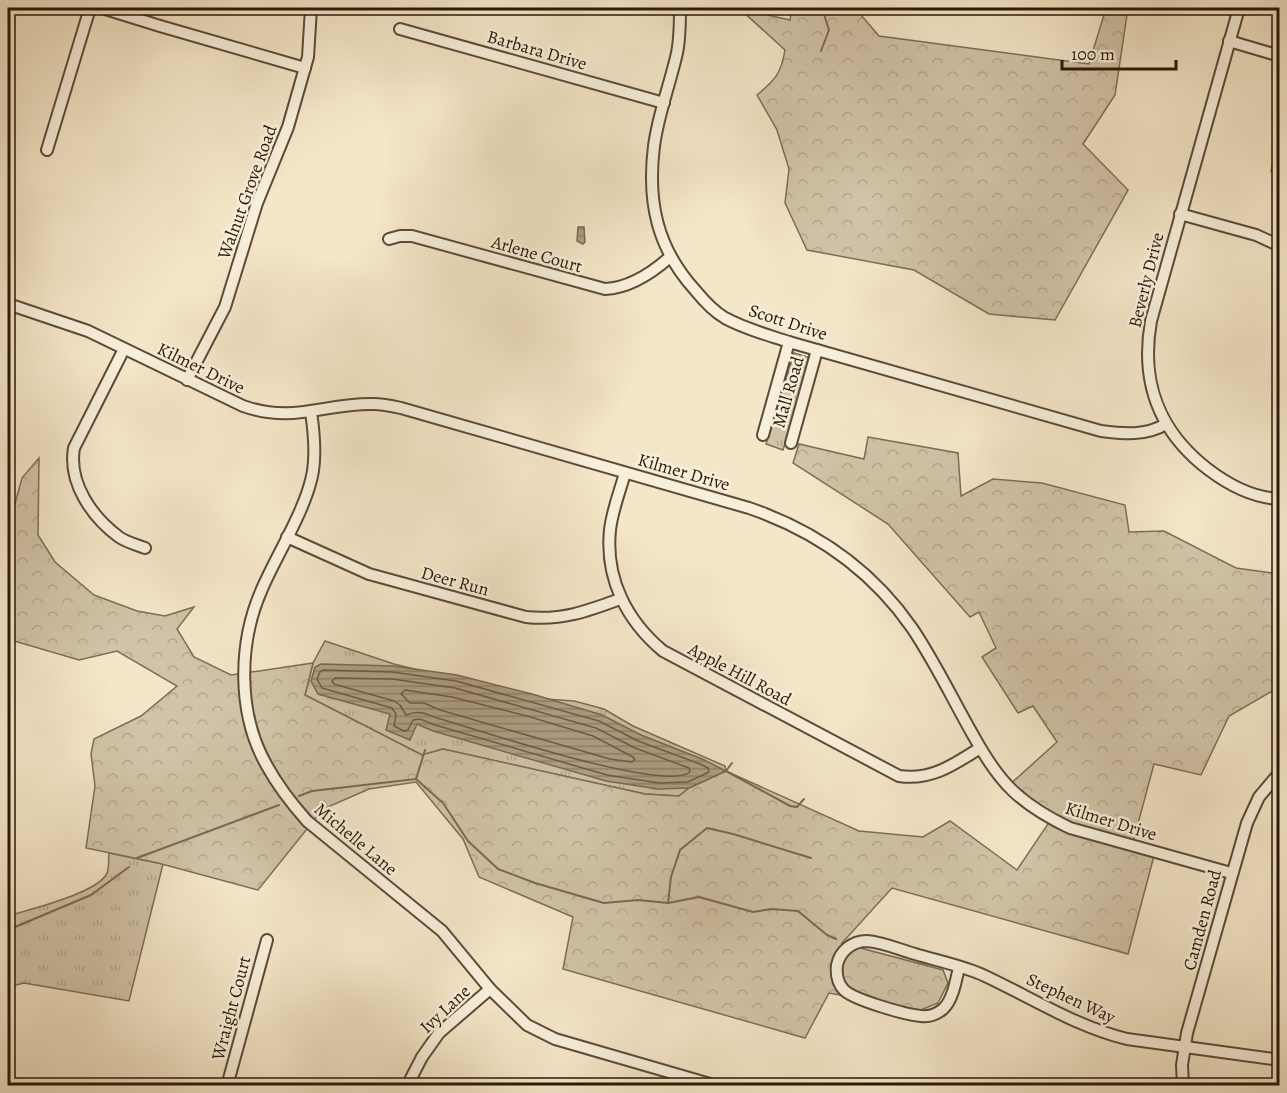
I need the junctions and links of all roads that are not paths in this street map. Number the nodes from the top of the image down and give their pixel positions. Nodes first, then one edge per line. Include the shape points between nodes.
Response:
1 (90, 8) edge
2 (102, 8) edge
3 (311, 8) edge
4 (680, 8) edge
5 (1239, 8) edge
6 (400, 28) dead end
7 (1229, 41) junction
8 (1280, 56) edge
9 (305, 68) junction
10 (664, 103) junction
11 (47, 150) dead end
12 (1180, 214) junction
13 (388, 239) dead end
14 (1280, 246) edge
15 (670, 257) junction
16 (8, 304) edge
17 (789, 342) junction
18 (124, 349) junction
19 (817, 350) junction
20 (187, 380) junction
21 (311, 412) junction
22 (1166, 424) junction
23 (763, 435) dead end
24 (790, 443) dead end
25 (625, 472) junction
26 (1280, 500) edge
27 (287, 537) junction
28 (145, 548) dead end
29 (620, 599) junction
30 (980, 748) junction
31 (1280, 772) edge
32 (1231, 873) junction
33 (267, 940) dead end
34 (959, 967) junction
35 (490, 989) junction
36 (1185, 1047) junction
37 (1280, 1060) edge
38 (690, 1082) edge
39 (227, 1086) edge
40 (407, 1086) edge
41 (717, 1086) edge
42 (1183, 1086) edge

1 - 11 street
2 - 9 street
3 - 9 street, Walnut Grove Road
4 - 10 street, Scott Drive via 677,51
5 - 7 street, Beverly Drive
6 - 10 street, Barbara Drive
7 - 8 street
7 - 12 street, Beverly Drive
9 - 20 street, Walnut Grove Road via 288,128 256,203 225,307
10 - 15 street, Scott Drive via 652,182 656,220
12 - 14 street via 1256,235
12 - 22 street, Beverly Drive via 1151,321 1147,353 1151,387
13 - 15 street, Arlene Court via 412,236 605,289 636,280
15 - 17 street, Scott Drive via 704,301 724,317
16 - 18 street, Kilmer Drive via 74,325
17 - 19 street, Scott Drive
17 - 23 street, Mall Road
18 - 20 street, Kilmer Drive
18 - 28 street via 74,448 72,460 78,489 96,514 120,538
19 - 22 street, Scott Drive via 1101,431 1139,433
19 - 24 street, Mall Road
20 - 21 street, Kilmer Drive via 264,413
21 - 25 street, Kilmer Drive via 361,404 386,405
21 - 27 street, Michelle Lane via 313,472
22 - 26 street, Beverly Drive via 1182,448 1220,478 1253,494
25 - 29 street, Apple Hill Road via 609,542 610,565
25 - 30 street, Kilmer Drive via 768,514 812,535 857,567 912,629
27 - 29 street, Deer Run via 369,574 526,617 568,617
27 - 35 street, Michelle Lane via 260,594 248,632 247,701 260,752 290,802 307,821 442,931
29 - 30 street, Apple Hill Road via 644,634 663,651 889,772 907,777 932,775
30 - 32 street, Kilmer Drive via 1012,791 1050,819
31 - 32 street, Camden Road via 1252,810
32 - 36 street, Camden Road
33 - 39 street, Wraight Court
34 - 34 street, Stephen Way via 867,941 844,950 837,976 843,990 857,998 923,1016 937,1013 947,1004
34 - 36 street, Stephen Way via 982,974 1111,1036
35 - 38 street, Michelle Lane via 527,1025 555,1039
35 - 40 street, Ivy Lane via 440,1033
36 - 37 street, Stephen Way
36 - 42 street, Camden Road
38 - 41 street, Michelle Lane

